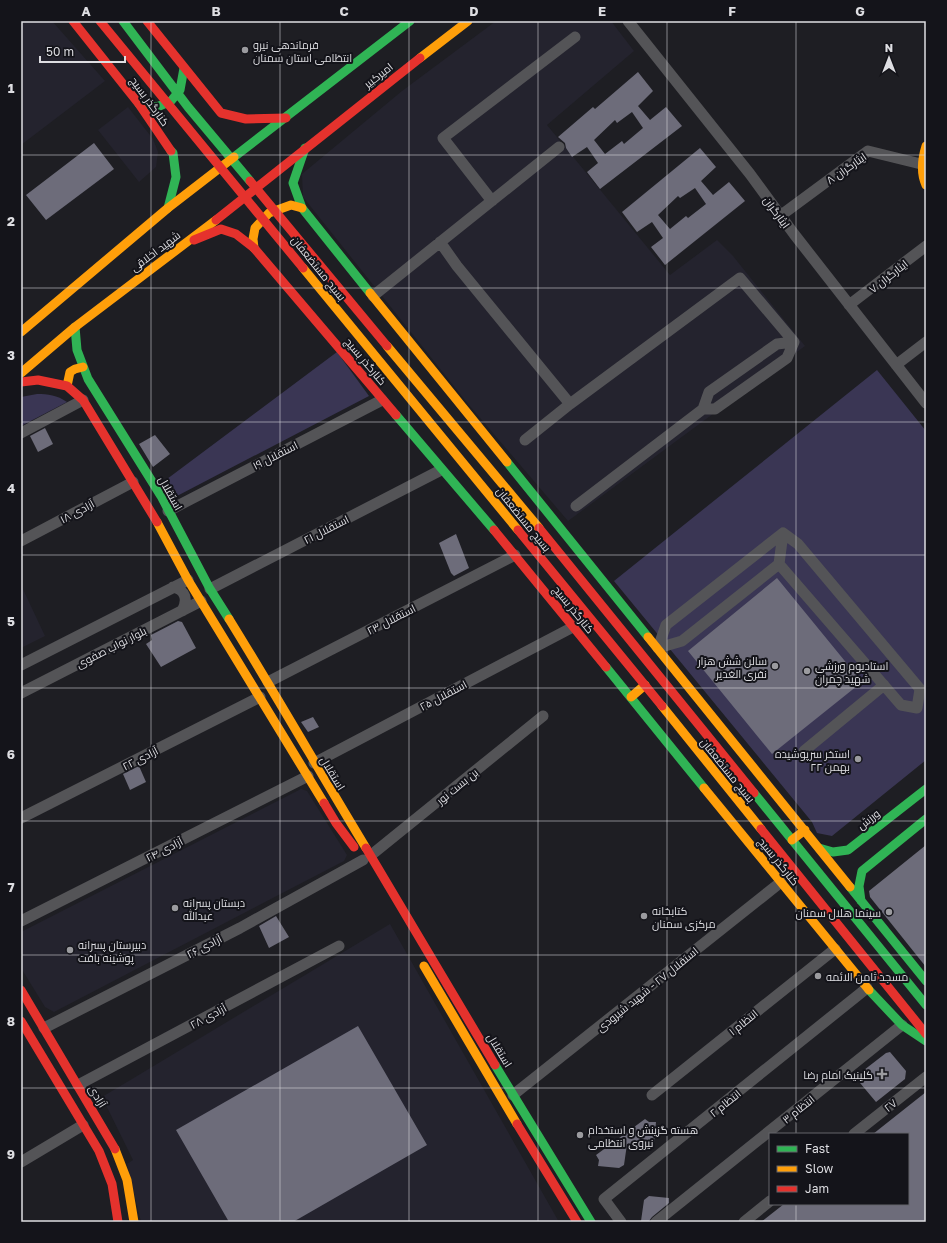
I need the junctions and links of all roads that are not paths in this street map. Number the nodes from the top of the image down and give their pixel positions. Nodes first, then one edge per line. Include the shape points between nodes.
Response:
1 (73, 21) edge
2 (100, 21) edge
3 (123, 21) edge
4 (147, 21) edge
5 (410, 21) edge
6 (468, 21) edge
7 (628, 21) edge
8 (446, 27) dead end
9 (575, 37) dead end
10 (442, 40) junction
11 (184, 68) junction
12 (139, 104) junction
13 (286, 118) junction
14 (926, 146) edge
15 (559, 147) dead end
16 (304, 148) junction
17 (921, 164) junction
18 (926, 184) edge
19 (492, 201) junction
20 (168, 208) junction
21 (302, 208) junction
22 (780, 216) junction
23 (440, 242) junction
24 (186, 243) junction
25 (926, 246) edge
26 (254, 248) junction
27 (372, 296) junction
28 (849, 305) junction
29 (76, 327) junction
30 (21, 332) edge
31 (794, 342) junction
32 (926, 342) edge
33 (896, 365) junction
34 (83, 367) junction
35 (21, 373) edge
36 (21, 382) edge
37 (67, 386) junction
38 (83, 400) junction
39 (382, 400) junction
40 (926, 403) edge
41 (570, 404) junction
42 (703, 410) junction
43 (21, 433) edge
44 (524, 440) dead end
45 (441, 470) junction
46 (133, 482) junction
47 (576, 506) dead end
48 (168, 511) junction
49 (783, 534) junction
50 (21, 541) edge
51 (515, 555) junction
52 (779, 564) junction
53 (188, 580) junction
54 (173, 587) junction
55 (210, 589) junction
56 (201, 601) junction
57 (182, 611) junction
58 (573, 627) junction
59 (236, 631) junction
60 (224, 638) junction
61 (658, 648) junction
62 (21, 665) edge
63 (268, 682) junction
64 (645, 685) junction
65 (884, 685) junction
66 (923, 687) edge
67 (21, 693) edge
68 (260, 697) junction
69 (631, 697) junction
70 (543, 716) dead end
71 (804, 751) dead end
72 (314, 763) junction
73 (308, 776) junction
74 (926, 789) edge
75 (21, 818) edge
76 (926, 819) edge
77 (805, 830) junction
78 (792, 840) junction
79 (820, 848) junction
80 (366, 858) junction
81 (370, 874) dead end
82 (780, 882) junction
83 (861, 901) junction
84 (21, 921) edge
85 (339, 946) dead end
86 (835, 949) junction
87 (418, 955) dead end
88 (926, 981) edge
89 (446, 984) junction
90 (867, 988) junction
91 (438, 989) junction
92 (21, 990) edge
93 (926, 1005) edge
94 (21, 1020) edge
95 (902, 1025) junction
96 (44, 1028) junction
97 (24, 1033) edge
98 (926, 1034) edge
99 (926, 1041) edge
100 (926, 1076) edge
101 (78, 1085) junction
102 (513, 1095) junction
103 (652, 1095) dead end
104 (83, 1125) junction
105 (855, 1133) edge
106 (21, 1162) edge
107 (769, 1202) edge
108 (118, 1222) edge
109 (134, 1222) edge
110 (577, 1222) edge
111 (592, 1222) edge
112 (621, 1222) edge
113 (656, 1222) edge
114 (744, 1222) edge

1 - 12 main road, کنارگذر بسیج
2 - 64 main road, بسیج مستضعفان
3 - 78 main road, بسیج مستضعفان via 188,107 523,508
4 - 11 main road
5 - 13 main road, امیرکبیر
6 - 10 main road, امیرکبیر
7 - 22 street, ایثارگران via 750,174
8 - 10 main road
9 - 19 street via 443,138
10 - 16 main road, امیرکبیر
11 - 12 main road via 180,90 171,101 157,107
11 - 13 main road via 221,113 246,119
12 - 20 main road, کنارگذر بسیج via 173,153 176,178
13 - 20 main road, شهید اخلاقی
14 - 17 main road
15 - 19 street
16 - 21 main road via 293,182
16 - 24 main road, شهید اخلاقی
17 - 18 main road
17 - 22 street, ایثارگران ۸ via 868,151
19 - 23 street
20 - 30 main road, شهید اخلاقی
21 - 26 main road via 291,205 268,213 255,228
21 - 27 main road
22 - 28 street, ایثارگران
23 - 27 street
23 - 41 street
24 - 26 main road, کنارگذر بسیج via 221,229 236,234
24 - 29 main road, شهید اخلاقی
25 - 28 street, ایثارگران ۷
26 - 39 main road, کنارگذر بسیج
27 - 61 main road
28 - 33 street, ایثارگران
29 - 34 main road, استقلال via 77,350
29 - 35 main road, شهید اخلاقی
31 - 41 street via 740,278
31 - 42 street via 786,358 715,409
31 - 42 street via 777,344 709,392
32 - 33 street
33 - 40 street, ایثارگران
34 - 37 main road via 74,369 68,375
34 - 48 main road, استقلال via 88,380
36 - 37 main road, استقلال via 38,380
37 - 38 main road, استقلال
38 - 43 street
38 - 46 main road, استقلال
39 - 45 main road, کنارگذر بسیج
39 - 48 street, استقلال ۱۹
41 - 44 street
42 - 47 street
45 - 51 main road, کنارگذر بسیج
45 - 55 street, استقلال ۲۱
46 - 50 street, آزادی ۱۸
46 - 53 main road, استقلال
48 - 55 main road, استقلال
49 - 52 street
49 - 61 street via 666,625
49 - 66 street via 798,544
51 - 58 main road, کنارگذر بسیج
51 - 63 street, استقلال ۲۳
52 - 61 street via 682,641
52 - 65 street
53 - 54 street
53 - 56 main road, استقلال
54 - 57 street via 184,593 186,605
54 - 62 street
55 - 59 main road, استقلال
56 - 57 street, بلوار نواب صفوی
56 - 60 main road, استقلال
57 - 67 street, بلوار نواب صفوی
58 - 69 main road, کنارگذر بسیج
58 - 72 street, استقلال ۲۵
59 - 60 main road
59 - 63 main road, استقلال
60 - 68 main road, استقلال
61 - 77 main road
63 - 72 main road, استقلال
64 - 69 main road
64 - 98 main road, بسیج مستضعفان
65 - 66 street via 901,704 917,708
65 - 71 street
68 - 73 main road, استقلال
68 - 75 street, آزادی ۲۲
69 - 82 main road, کنارگذر بسیج
70 - 80 street, بن بست نور
72 - 80 main road, استقلال
73 - 80 main road, استقلال via 336,823
73 - 84 street, آزادی ۲۴
74 - 79 main road, ورزش via 848,850 831,853
76 - 83 main road via 862,870 858,886
77 - 78 main road
77 - 79 main road
78 - 93 main road, بسیج مستضعفان
79 - 83 main road
80 - 81 main road, استقلال
80 - 89 main road, استقلال via 385,880
80 - 96 street, آزادی ۲۶ via 240,928
82 - 86 main road, کنارگذر بسیج
82 - 102 street, استقلال ۲۷ - شهید شیرودی
83 - 88 main road
85 - 101 street, آزادی ۲۸
86 - 90 main road, کنارگذر بسیج
86 - 103 street, انتظام ۱
87 - 91 main road
89 - 91 main road
89 - 102 main road, استقلال
90 - 95 main road, کنارگذر بسیج
90 - 112 street, انتظام ۲ via 604,1199
91 - 110 main road
92 - 96 main road, آزادی
94 - 97 main road
95 - 99 main road, کنارگذر بسیج
95 - 113 street, انتظام ۳
96 - 101 main road, آزادی
97 - 104 main road
100 - 105 street, ۲۷
101 - 109 main road, آزادی via 113,1145 127,1180
102 - 111 main road, استقلال
104 - 106 street
104 - 108 main road via 99,1152 112,1184
107 - 114 street

